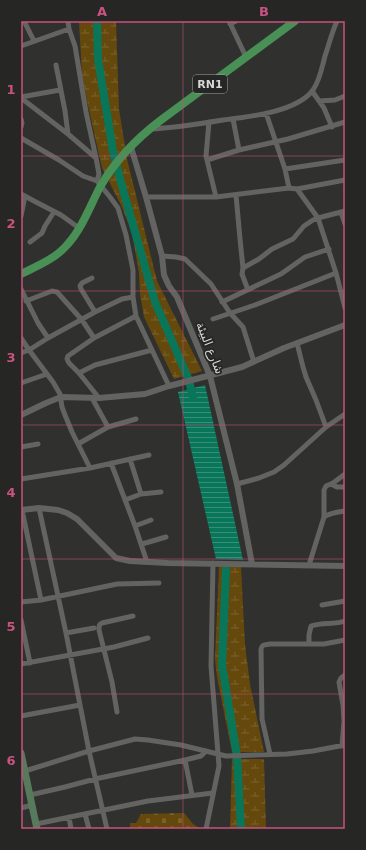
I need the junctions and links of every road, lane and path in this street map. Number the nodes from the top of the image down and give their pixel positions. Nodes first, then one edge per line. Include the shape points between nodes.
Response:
1 (24, 21) edge
2 (68, 21) edge
3 (236, 21) edge
4 (295, 21) edge
5 (337, 21) edge
6 (229, 22) edge
7 (69, 30) junction
8 (34, 41) junction
9 (21, 46) edge
10 (246, 57) junction
11 (56, 65) dead end
12 (60, 90) junction
13 (312, 91) junction
14 (345, 96) edge
15 (21, 97) edge
16 (319, 101) junction
17 (266, 113) junction
18 (21, 119) edge
19 (233, 119) junction
20 (209, 122) junction
21 (345, 122) edge
22 (21, 127) edge
23 (332, 127) junction
24 (149, 129) junction
25 (68, 134) junction
26 (21, 138) edge
27 (275, 142) junction
28 (129, 148) junction
29 (239, 150) junction
30 (96, 158) junction
31 (207, 160) junction
32 (345, 160) edge
33 (285, 169) junction
34 (345, 180) edge
35 (99, 184) junction
36 (289, 188) junction
37 (297, 190) junction
38 (23, 195) edge
39 (236, 195) junction
40 (146, 197) junction
41 (216, 197) junction
42 (54, 212) junction
43 (343, 212) edge
44 (21, 216) edge
45 (318, 218) junction
46 (345, 224) edge
47 (79, 228) junction
48 (30, 242) dead end
49 (329, 249) junction
50 (162, 256) junction
51 (243, 268) junction
52 (336, 273) junction
53 (21, 274) edge
54 (92, 278) dead end
55 (21, 290) edge
56 (248, 290) junction
57 (133, 297) junction
58 (26, 301) junction
59 (222, 302) junction
60 (345, 308) edge
61 (95, 312) junction
62 (230, 313) junction
63 (136, 316) junction
64 (213, 319) dead end
65 (82, 320) junction
66 (345, 325) edge
67 (21, 338) edge
68 (48, 338) junction
69 (94, 338) junction
70 (297, 343) junction
71 (29, 350) junction
72 (152, 350) junction
73 (21, 353) edge
74 (254, 362) junction
75 (79, 373) junction
76 (47, 374) junction
77 (210, 376) junction
78 (21, 383) edge
79 (169, 386) junction
80 (61, 397) junction
81 (95, 398) junction
82 (345, 414) edge
83 (21, 415) edge
84 (136, 419) dead end
85 (108, 427) junction
86 (326, 427) junction
87 (38, 444) dead end
88 (78, 444) junction
89 (21, 447) edge
90 (149, 455) dead end
91 (130, 459) junction
92 (112, 463) junction
93 (90, 468) junction
94 (345, 474) edge
95 (21, 479) edge
96 (237, 484) junction
97 (331, 484) junction
98 (345, 487) edge
99 (161, 492) dead end
100 (141, 494) junction
101 (125, 500) junction
102 (39, 508) junction
103 (21, 510) edge
104 (345, 511) edge
105 (324, 518) junction
106 (151, 520) dead end
107 (135, 526) junction
108 (166, 537) dead end
109 (142, 544) junction
110 (147, 562) junction
111 (213, 563) junction
112 (252, 564) junction
113 (309, 565) junction
114 (345, 566) edge
115 (159, 583) dead end
116 (58, 596) junction
117 (41, 600) junction
118 (345, 601) edge
119 (21, 602) edge
120 (322, 606) dead end
121 (133, 616) dead end
122 (21, 620) edge
123 (345, 621) edge
124 (94, 628) dead end
125 (66, 633) junction
126 (148, 638) dead end
127 (345, 640) edge
128 (309, 644) junction
129 (103, 649) junction
130 (70, 656) junction
131 (30, 663) junction
132 (21, 664) edge
133 (345, 675) edge
134 (80, 705) junction
135 (117, 712) dead end
136 (21, 716) edge
137 (344, 745) edge
138 (89, 751) junction
139 (206, 751) junction
140 (21, 753) edge
141 (217, 754) junction
142 (270, 754) junction
143 (184, 760) junction
144 (25, 771) junction
145 (95, 779) junction
146 (213, 792) junction
147 (30, 795) junction
148 (192, 795) junction
149 (32, 805) junction
150 (21, 808) edge
151 (103, 810) junction
152 (85, 814) junction
153 (69, 817) junction
154 (36, 827) edge
155 (71, 829) edge
156 (89, 829) edge
157 (107, 829) edge
158 (206, 829) edge

1 - 8 street
2 - 7 street
3 - 6 street
4 - 10 main road, RN1
5 - 13 street via 320,76
6 - 10 street
7 - 8 street
7 - 30 street via 75,46
8 - 9 street
10 - 24 main road, RN1
11 - 12 street
12 - 15 street
12 - 25 street
13 - 16 street
13 - 17 street via 295,103
14 - 16 street via 335,100
15 - 25 street
16 - 23 street
17 - 19 street
17 - 27 street
18 - 22 street
19 - 20 street
19 - 29 street
20 - 24 street
20 - 31 street
21 - 23 street
23 - 27 street
24 - 28 main road, RN1
25 - 30 street
26 - 35 street
27 - 29 street
27 - 33 street
28 - 35 main road, RN1
28 - 40 street, شارع البيئة
29 - 31 street
30 - 35 street
31 - 41 street
32 - 33 street
33 - 36 street
34 - 37 street
35 - 47 main road, RN1
35 - 57 street via 118,208 133,270
36 - 37 street
36 - 39 street
37 - 45 street
38 - 42 street
38 - 44 street
39 - 41 street
39 - 51 street
40 - 41 street
40 - 50 street, شارع البيئة
42 - 47 street
42 - 48 street via 42,233
43 - 45 street
43 - 46 street
45 - 49 street
45 - 51 street via 304,226 293,239
47 - 53 main road, RN1 via 61,252
49 - 52 street
49 - 56 street via 305,256 281,274
50 - 59 street via 185,259 211,284
50 - 77 street, شارع البيئة via 162,269 166,281 177,297
51 - 56 street via 243,278
52 - 60 street
52 - 62 street
54 - 61 street via 80,286
55 - 58 street
56 - 59 street
57 - 61 street via 122,299
57 - 63 street
58 - 65 street via 52,291 57,292
58 - 68 street
59 - 62 street
61 - 65 street
62 - 64 street
62 - 74 street via 243,327
63 - 69 street
63 - 72 street
65 - 68 street
65 - 69 street
66 - 70 street
67 - 71 street
68 - 71 street
69 - 75 street via 67,357
70 - 74 street
70 - 86 street via 304,372
71 - 73 street
71 - 76 street
72 - 75 street via 95,365
72 - 79 street
74 - 77 street
75 - 81 street
76 - 78 street
76 - 80 street
77 - 79 street
77 - 96 street, شارع البيئة
79 - 81 street via 145,394
80 - 81 street
80 - 83 street
80 - 88 street via 62,407
81 - 85 street
82 - 86 street
84 - 85 street
85 - 88 street
86 - 96 street via 274,472
87 - 89 street
88 - 93 street
90 - 91 street
91 - 92 street
91 - 100 street
92 - 93 street
92 - 101 street
93 - 95 street
94 - 97 street
96 - 112 street, شارع البيئة
97 - 98 street
97 - 105 street via 325,487
99 - 100 street
100 - 101 street
101 - 107 street
102 - 103 street
102 - 110 street via 58,510 72,516 116,558
102 - 116 street
103 - 117 street
104 - 105 street via 328,514
105 - 113 street
106 - 107 street
107 - 109 street
108 - 109 street
109 - 110 street
110 - 111 street
111 - 112 street
111 - 141 street via 211,666
112 - 113 street
113 - 114 street
115 - 116 street via 117,584
116 - 117 street
116 - 125 street
117 - 119 street
118 - 120 street
121 - 129 street via 100,624
122 - 131 street
123 - 128 street via 311,626
124 - 125 street
125 - 130 street
126 - 129 street
127 - 128 street
128 - 142 street via 262,646 262,719
129 - 130 street
129 - 135 street
130 - 131 street
130 - 134 street
131 - 132 street
133 - 137 street via 339,682 343,705
134 - 136 street
134 - 138 street
137 - 142 street via 313,751
138 - 139 street via 135,739
138 - 144 street
138 - 145 street
139 - 141 street
139 - 143 street via 201,756
140 - 144 main road
141 - 142 street
141 - 146 street via 219,766
143 - 145 street
143 - 148 street
144 - 147 main road
145 - 147 street
145 - 151 street
146 - 148 street
146 - 158 street
147 - 149 main road
148 - 151 street
149 - 150 street
149 - 154 main road
151 - 152 street
151 - 157 street
152 - 153 street
152 - 156 street
153 - 154 street
153 - 155 street

